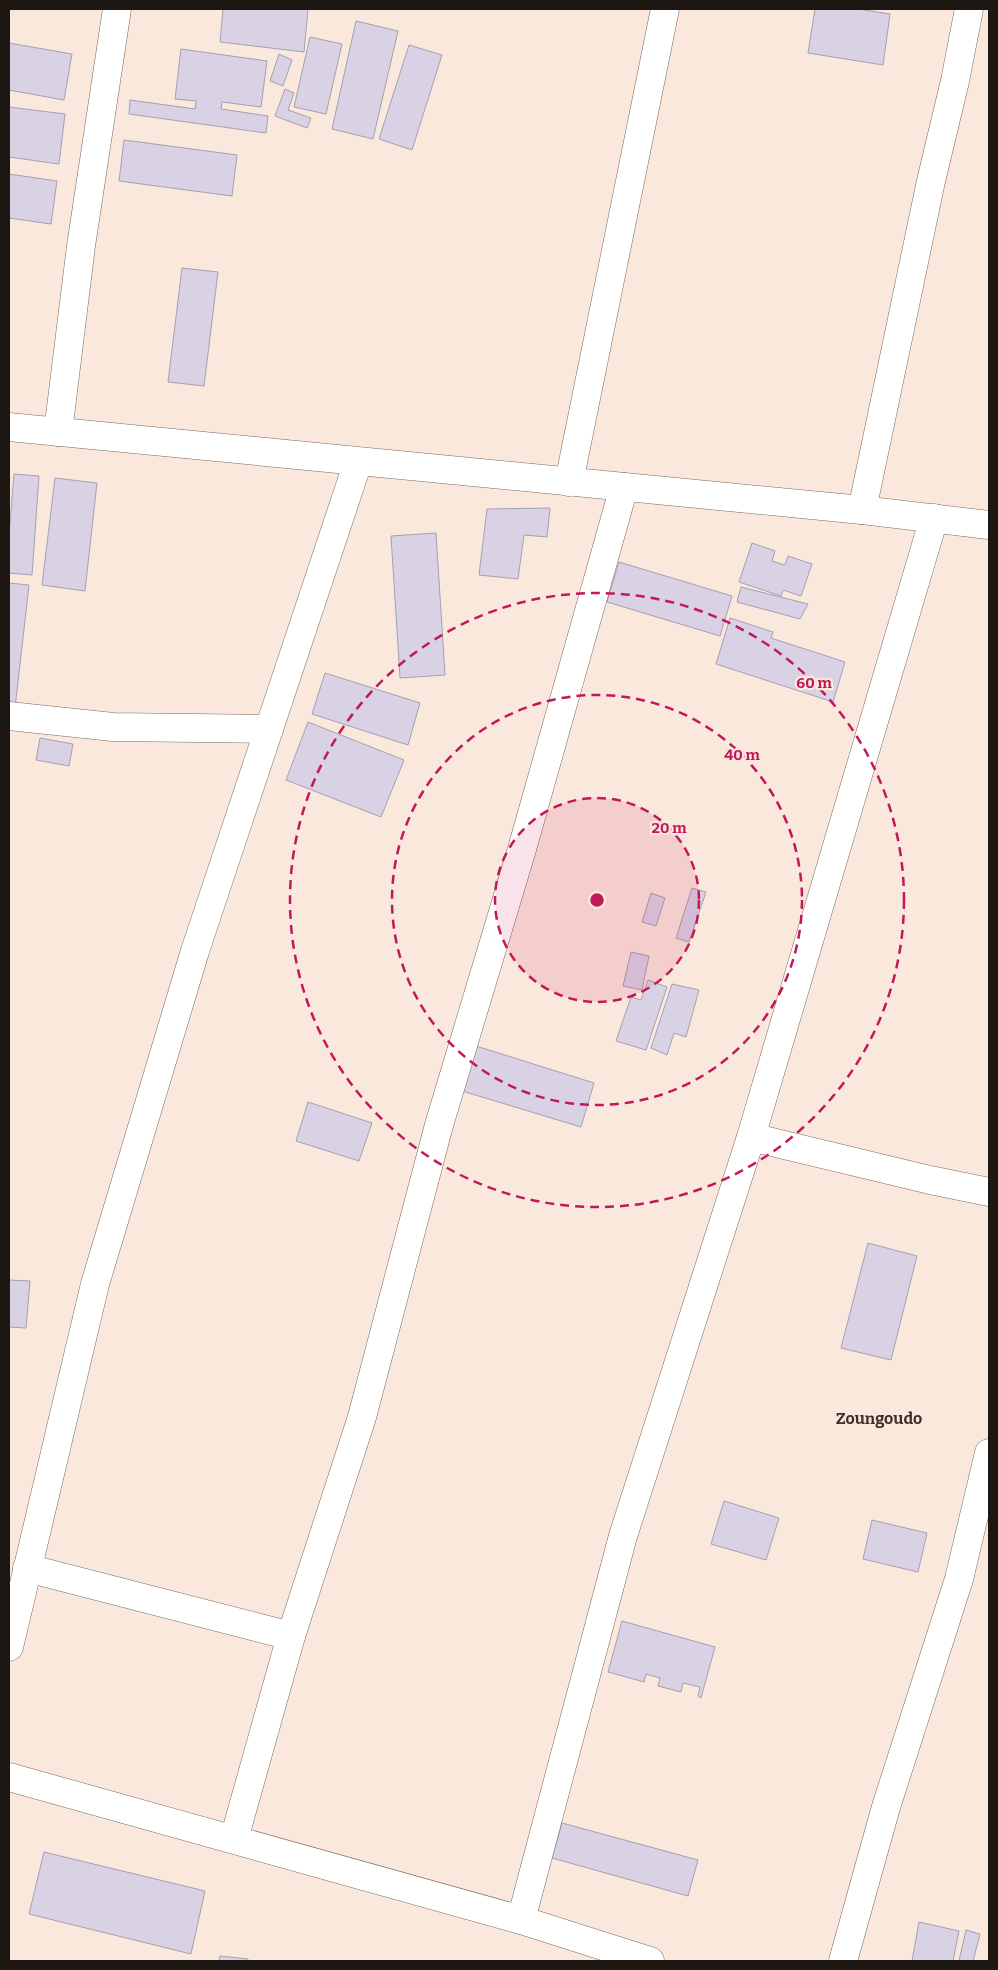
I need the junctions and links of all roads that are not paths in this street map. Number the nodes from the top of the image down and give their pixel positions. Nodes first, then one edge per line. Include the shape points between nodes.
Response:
1 (117, 9) edge
2 (665, 9) edge
3 (969, 9) edge
4 (9, 427) edge
5 (58, 432) junction
6 (358, 462) junction
7 (568, 482) junction
8 (624, 487) junction
9 (862, 510) junction
10 (934, 518) junction
11 (989, 526) edge
12 (9, 716) edge
13 (269, 729) junction
14 (751, 1137) junction
15 (989, 1192) edge
16 (989, 1453) edge
17 (27, 1568) junction
18 (291, 1636) junction
19 (9, 1648) edge
20 (9, 1776) edge
21 (234, 1840) junction
22 (521, 1920) junction
23 (650, 1961) edge
24 (844, 1961) edge

1 - 5 street via 81,246
2 - 7 street
3 - 9 street
4 - 5 street
5 - 6 street
6 - 7 street
6 - 13 street
7 - 8 street
8 - 9 street
8 - 18 street via 522,849 439,1124 362,1417
9 - 10 street
10 - 11 street
10 - 14 street
12 - 13 street via 113,727
13 - 17 street via 195,951 95,1284
14 - 15 street
14 - 22 street via 623,1536
16 - 24 street via 959,1579 886,1807
17 - 18 street
17 - 19 street
18 - 21 street
20 - 21 street
21 - 22 street
22 - 23 street

